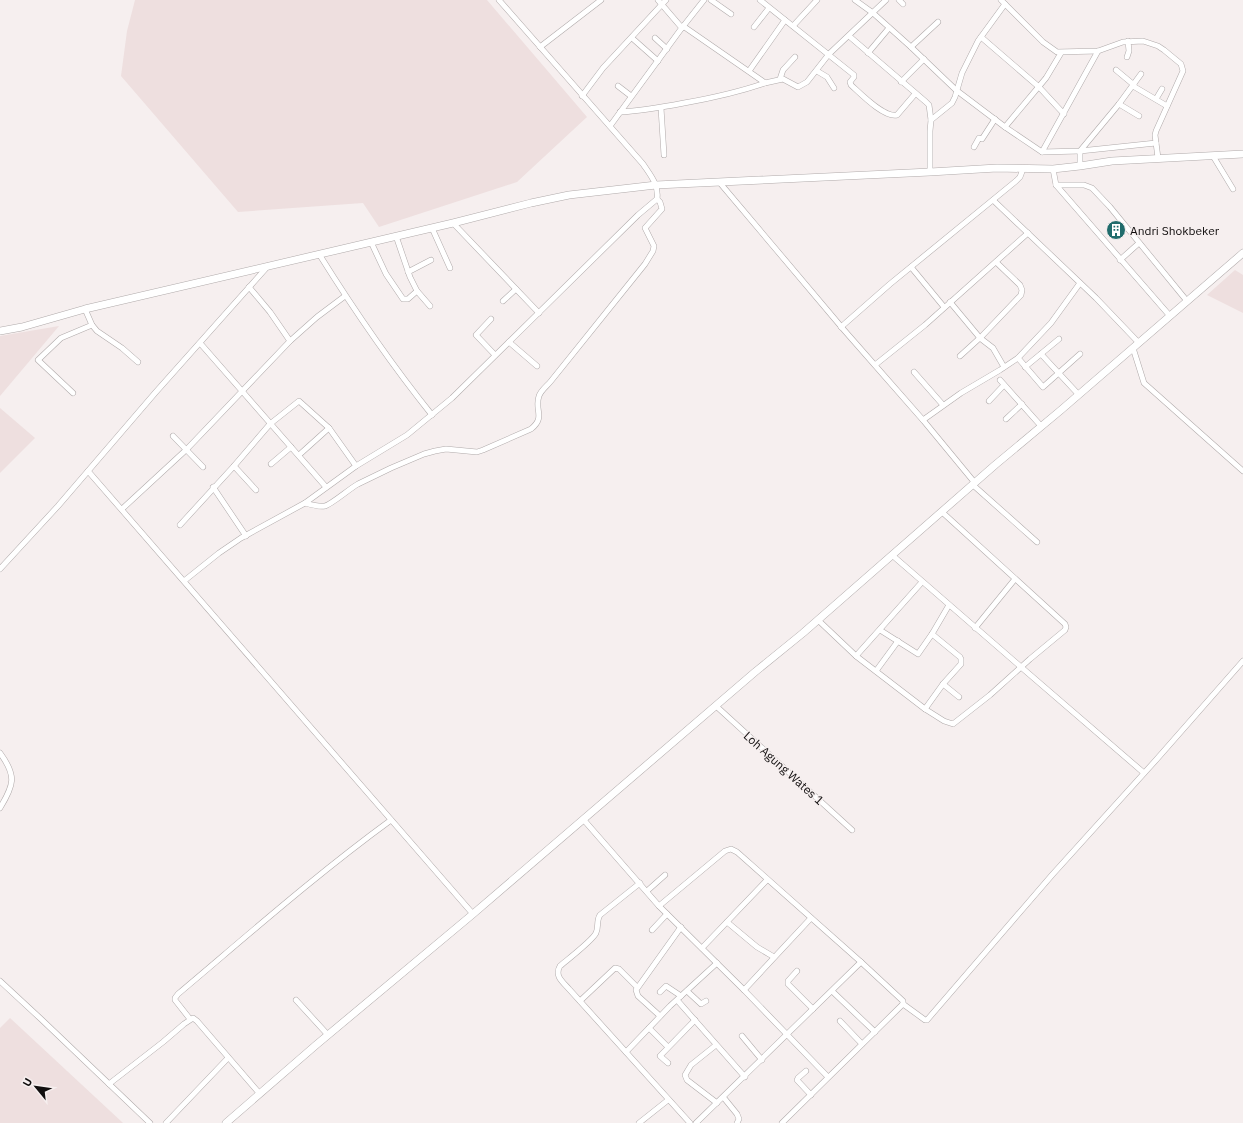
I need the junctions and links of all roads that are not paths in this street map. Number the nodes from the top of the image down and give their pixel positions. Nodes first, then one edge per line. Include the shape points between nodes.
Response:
1 (498, 0) edge
2 (601, 0) edge
3 (704, 0) edge
4 (711, 0) edge
5 (760, 0) edge
6 (817, 0) edge
7 (855, 0) edge
8 (886, 0) edge
9 (662, 1) edge
10 (1003, 2) edge
11 (767, 4) edge
12 (873, 13) junction
13 (731, 14) dead end
14 (785, 20) junction
15 (938, 22) dead end
16 (793, 26) junction
17 (683, 27) junction
18 (754, 27) dead end
19 (889, 28) junction
20 (849, 36) junction
21 (981, 37) junction
22 (632, 38) junction
23 (655, 38) dead end
24 (1128, 41) junction
25 (540, 47) junction
26 (911, 47) junction
27 (666, 49) junction
28 (1098, 52) junction
29 (868, 53) junction
30 (1061, 53) junction
31 (829, 54) junction
32 (795, 57) dead end
33 (1128, 57) dead end
34 (924, 59) junction
35 (658, 61) junction
36 (1116, 70) dead end
37 (749, 71) junction
38 (817, 71) junction
39 (1141, 74) dead end
40 (780, 78) junction
41 (765, 82) junction
42 (901, 82) junction
43 (1133, 85) junction
44 (618, 86) dead end
45 (1039, 87) junction
46 (834, 88) dead end
47 (1162, 89) dead end
48 (956, 90) junction
49 (915, 94) junction
50 (582, 96) junction
51 (631, 96) junction
52 (1156, 99) junction
53 (1119, 104) junction
54 (1167, 106) junction
55 (660, 108) junction
56 (620, 112) junction
57 (1064, 114) junction
58 (1138, 116) dead end
59 (995, 119) junction
60 (931, 120) junction
61 (610, 126) junction
62 (1005, 127) junction
63 (1156, 143) junction
64 (974, 147) dead end
65 (1042, 152) junction
66 (1080, 152) junction
67 (1243, 154) edge
68 (664, 155) dead end
69 (1158, 156) junction
70 (1213, 156) junction
71 (1080, 163) junction
72 (1023, 169) junction
73 (1053, 169) junction
74 (930, 171) junction
75 (720, 183) junction
76 (656, 184) junction
77 (1056, 185) junction
78 (1232, 188) dead end
79 (656, 199) junction
80 (993, 200) junction
81 (453, 223) junction
82 (432, 228) junction
83 (1028, 233) junction
84 (396, 236) junction
85 (371, 242) junction
86 (1139, 243) junction
87 (1243, 253) edge
88 (319, 254) junction
89 (431, 260) dead end
90 (1120, 260) junction
91 (996, 262) junction
92 (268, 266) junction
93 (911, 267) junction
94 (450, 268) dead end
95 (408, 272) junction
96 (1080, 283) junction
97 (249, 287) junction
98 (516, 289) junction
99 (417, 291) junction
100 (345, 296) junction
101 (503, 301) dead end
102 (1187, 301) junction
103 (950, 302) junction
104 (430, 306) dead end
105 (944, 307) junction
106 (85, 309) junction
107 (539, 313) junction
108 (1170, 316) junction
109 (492, 318) dead end
110 (92, 325) junction
111 (841, 327) junction
112 (0, 331) edge
113 (980, 338) junction
114 (1059, 339) dead end
115 (290, 341) junction
116 (509, 342) junction
117 (200, 343) junction
118 (1139, 343) junction
119 (1133, 348) junction
120 (1041, 354) junction
121 (1080, 354) dead end
122 (495, 355) junction
123 (960, 356) dead end
124 (1018, 358) junction
125 (138, 362) dead end
126 (875, 365) junction
127 (537, 366) dead end
128 (1004, 367) junction
129 (1025, 367) junction
130 (914, 372) dead end
131 (1060, 373) junction
132 (242, 390) junction
133 (73, 392) dead end
134 (1079, 395) junction
135 (988, 401) dead end
136 (1022, 404) junction
137 (942, 405) junction
138 (432, 415) junction
139 (923, 420) junction
140 (1006, 420) dead end
141 (270, 424) junction
142 (1041, 426) junction
143 (329, 428) junction
144 (173, 436) dead end
145 (291, 447) junction
146 (187, 449) junction
147 (299, 455) junction
148 (272, 464) dead end
149 (234, 466) junction
150 (356, 466) junction
151 (203, 467) dead end
152 (88, 471) junction
153 (1243, 471) edge
154 (974, 484) junction
155 (214, 487) junction
156 (326, 487) junction
157 (256, 490) dead end
158 (306, 503) junction
159 (122, 509) junction
160 (942, 512) junction
161 (180, 525) dead end
162 (246, 536) junction
163 (1037, 542) dead end
164 (892, 555) junction
165 (0, 568) edge
166 (1015, 579) junction
167 (184, 581) junction
168 (922, 582) junction
169 (949, 605) junction
170 (818, 620) junction
171 (976, 628) junction
172 (880, 630) junction
173 (932, 634) junction
174 (898, 641) junction
175 (856, 656) junction
176 (1243, 660) edge
177 (1021, 667) junction
178 (876, 671) junction
179 (943, 684) junction
180 (959, 697) dead end
181 (716, 706) junction
182 (925, 709) junction
183 (0, 753) edge
184 (1144, 773) junction
185 (0, 808) edge
186 (583, 819) junction
187 (391, 820) junction
188 (852, 830) dead end
189 (665, 876) dead end
190 (767, 880) junction
191 (640, 883) junction
192 (647, 891) junction
193 (659, 906) junction
194 (473, 914) junction
195 (667, 914) junction
196 (811, 918) junction
197 (728, 922) junction
198 (681, 926) junction
199 (652, 930) dead end
200 (702, 948) junction
201 (774, 957) junction
202 (862, 962) junction
203 (716, 963) junction
204 (797, 971) dead end
205 (0, 981) edge
206 (637, 987) junction
207 (687, 990) junction
208 (744, 990) junction
209 (832, 991) junction
210 (660, 992) dead end
211 (679, 998) junction
212 (296, 1000) dead end
213 (580, 1001) junction
214 (706, 1001) dead end
215 (902, 1004) junction
216 (813, 1009) junction
217 (660, 1016) junction
218 (190, 1019) junction
219 (695, 1020) junction
220 (840, 1021) dead end
221 (649, 1028) junction
222 (875, 1032) junction
223 (328, 1035) junction
224 (788, 1035) junction
225 (742, 1036) dead end
226 (862, 1044) junction
227 (716, 1045) junction
228 (668, 1047) junction
229 (626, 1052) junction
230 (228, 1058) junction
231 (762, 1060) junction
232 (668, 1063) dead end
233 (806, 1071) dead end
234 (745, 1077) junction
235 (828, 1077) junction
236 (109, 1084) junction
237 (260, 1094) junction
238 (811, 1095) junction
239 (724, 1098) junction
240 (668, 1100) junction
241 (717, 1103) junction
242 (150, 1123) edge
243 (166, 1123) edge
244 (226, 1123) edge
245 (639, 1123) edge
246 (690, 1123) edge
247 (696, 1123) edge
248 (737, 1123) edge
249 (782, 1123) edge

1 - 25 street
2 - 25 street
3 - 17 street
4 - 13 street
5 - 11 street
6 - 16 street
7 - 12 street
8 - 12 street
9 - 17 street via 669,14
9 - 22 street
10 - 21 street
10 - 30 street via 1043,42
11 - 14 street
11 - 18 street
12 - 19 street
12 - 20 street
14 - 16 street
14 - 37 street
15 - 26 street
16 - 31 street
17 - 27 street
17 - 37 street
19 - 26 street
19 - 29 street
20 - 29 street
20 - 31 street
21 - 45 street
21 - 48 street
22 - 35 street
22 - 50 street via 603,68
23 - 27 street
24 - 28 street
24 - 33 street
24 - 54 street via 1143,40 1158,46 1181,64 1183,72
25 - 50 street
26 - 34 street
27 - 35 street
28 - 30 street
28 - 57 street
29 - 42 street
30 - 45 street
31 - 38 street
31 - 49 street via 854,74 851,85 887,114 897,115
32 - 40 street via 783,70
34 - 42 street
34 - 48 street
35 - 51 street
36 - 43 street
37 - 41 street
38 - 40 street via 798,87
38 - 46 street via 827,76
39 - 43 street
40 - 41 street
41 - 55 street via 734,93
42 - 49 street
43 - 52 street
43 - 53 street
44 - 51 street
45 - 57 street
45 - 62 street
47 - 52 street
48 - 59 street
48 - 60 street via 952,103
49 - 60 street via 929,105
50 - 61 street
51 - 56 street
52 - 54 street
53 - 58 street
53 - 66 street
54 - 63 street via 1156,130
55 - 56 street
55 - 68 street
56 - 61 street
57 - 65 street
59 - 62 street
59 - 64 street via 982,140 979,138
60 - 74 street
61 - 76 street via 643,164
62 - 65 street
63 - 66 street
63 - 69 street
65 - 66 street
66 - 71 street
67 - 70 main road
69 - 70 main road
69 - 71 main road
70 - 78 street
71 - 73 main road
72 - 73 main road
72 - 74 main road
72 - 80 street via 1020,177
73 - 77 street
74 - 75 main road
75 - 76 main road
75 - 111 street
76 - 79 street
76 - 81 main road via 556,198
77 - 86 street via 1084,185 1092,188
77 - 90 street
79 - 107 street
79 - 158 street via 662,209 645,228 654,244 653,251 542,390 537,403 539,418 531,429 477,452 446,449 424,454 349,488 328,505
80 - 83 street
80 - 93 street
81 - 82 main road
81 - 98 street
82 - 84 main road
82 - 94 street
83 - 91 street
83 - 96 street
84 - 85 main road
84 - 95 street
85 - 88 main road
85 - 99 street via 386,274 404,299 408,299
86 - 90 street
86 - 102 street
87 - 102 main road
88 - 92 main road
88 - 100 street
89 - 95 street
90 - 108 street
91 - 103 street
91 - 113 street via 1020,285 1022,291
92 - 97 street
92 - 106 main road
93 - 105 street
93 - 111 street
95 - 99 street
96 - 118 street
96 - 124 street via 1051,323
97 - 115 street
97 - 117 street
98 - 101 street
98 - 107 street
99 - 104 street
100 - 115 street
100 - 138 street
102 - 108 main road
103 - 105 street
103 - 113 street
105 - 126 street
106 - 110 street
106 - 112 main road
107 - 116 street
108 - 118 main road
109 - 122 street via 476,335
110 - 125 street
110 - 133 street via 61,338 38,360
111 - 126 street
113 - 123 street
113 - 128 street via 993,348
114 - 120 street
115 - 132 street
116 - 122 street
116 - 127 street
117 - 132 street
117 - 152 street
118 - 119 main road
119 - 134 main road
119 - 153 street via 1146,385
120 - 129 street
120 - 131 street
121 - 131 street
122 - 138 street
124 - 128 street
124 - 129 street
126 - 139 street
128 - 137 street
129 - 131 street via 1043,387
130 - 137 street
131 - 134 street
132 - 141 street
132 - 146 street
134 - 142 main road
135 - 136 street via 1002,383
136 - 140 street
136 - 142 street
137 - 139 street
138 - 150 street via 407,436
139 - 154 street
141 - 143 street via 298,402
141 - 145 street
141 - 149 street
142 - 154 main road
143 - 147 street
143 - 150 street
144 - 146 street
145 - 147 street
145 - 148 street
146 - 151 street
146 - 159 street
147 - 156 street
149 - 155 street
149 - 157 street
150 - 156 street
152 - 159 street
152 - 165 street
154 - 160 main road
154 - 163 street
155 - 161 street
155 - 162 street
156 - 158 street
158 - 162 street
159 - 167 street
160 - 164 main road
160 - 166 street
162 - 167 street via 219,553
164 - 168 street
164 - 170 main road
166 - 171 street
166 - 177 street via 1066,627
167 - 187 street
168 - 169 street
168 - 172 street
169 - 171 street
169 - 173 street
170 - 175 street
170 - 181 main road
171 - 177 street
172 - 174 street
172 - 175 street
173 - 174 street via 918,654
173 - 179 street via 961,659 961,664
174 - 178 street
175 - 178 street
176 - 184 street
177 - 182 street via 953,724
177 - 184 street
178 - 182 street
179 - 180 street
179 - 182 street
181 - 186 main road
181 - 188 street, Loh Agung Wates 1
183 - 185 street via 9,767 12,780
184 - 215 street via 1052,875 927,1021
186 - 191 street
186 - 194 main road
187 - 194 street
187 - 218 street via 178,994 175,1000
189 - 192 street
190 - 193 street via 731,849
190 - 196 street
190 - 197 street
191 - 192 street
191 - 213 street via 600,915 594,937 558,970 560,979
192 - 193 street
193 - 195 street
194 - 223 main road
195 - 198 street
195 - 199 street
196 - 201 street
196 - 202 street
197 - 200 street
197 - 201 street via 757,947
198 - 200 street
198 - 206 street
200 - 203 street
201 - 208 street
202 - 209 street
202 - 215 street via 902,1000
203 - 207 street
203 - 208 street
204 - 216 street via 788,984
205 - 236 street
206 - 213 street via 615,968
206 - 217 street via 638,996
207 - 211 street
207 - 214 street via 701,1004
208 - 224 street
209 - 216 street
209 - 222 street
210 - 211 street via 666,986
211 - 217 street
211 - 219 street
212 - 223 street
213 - 229 street
215 - 222 street
216 - 224 street
217 - 221 street
218 - 230 street via 197,1021
218 - 236 street
219 - 227 street
219 - 228 street
220 - 226 street
221 - 228 street
221 - 229 street
222 - 226 street
223 - 237 main road
224 - 231 street
224 - 235 street
225 - 231 street
226 - 235 street
227 - 234 street
227 - 241 street via 690,1065 685,1074 687,1080
228 - 232 street via 660,1056
229 - 240 street
230 - 237 street
230 - 243 street
231 - 234 street
233 - 238 street via 797,1080
234 - 239 street
235 - 238 street
236 - 242 street
237 - 244 main road
238 - 249 street
239 - 241 street
239 - 248 street via 737,1114
240 - 245 street
240 - 246 street
241 - 247 street

